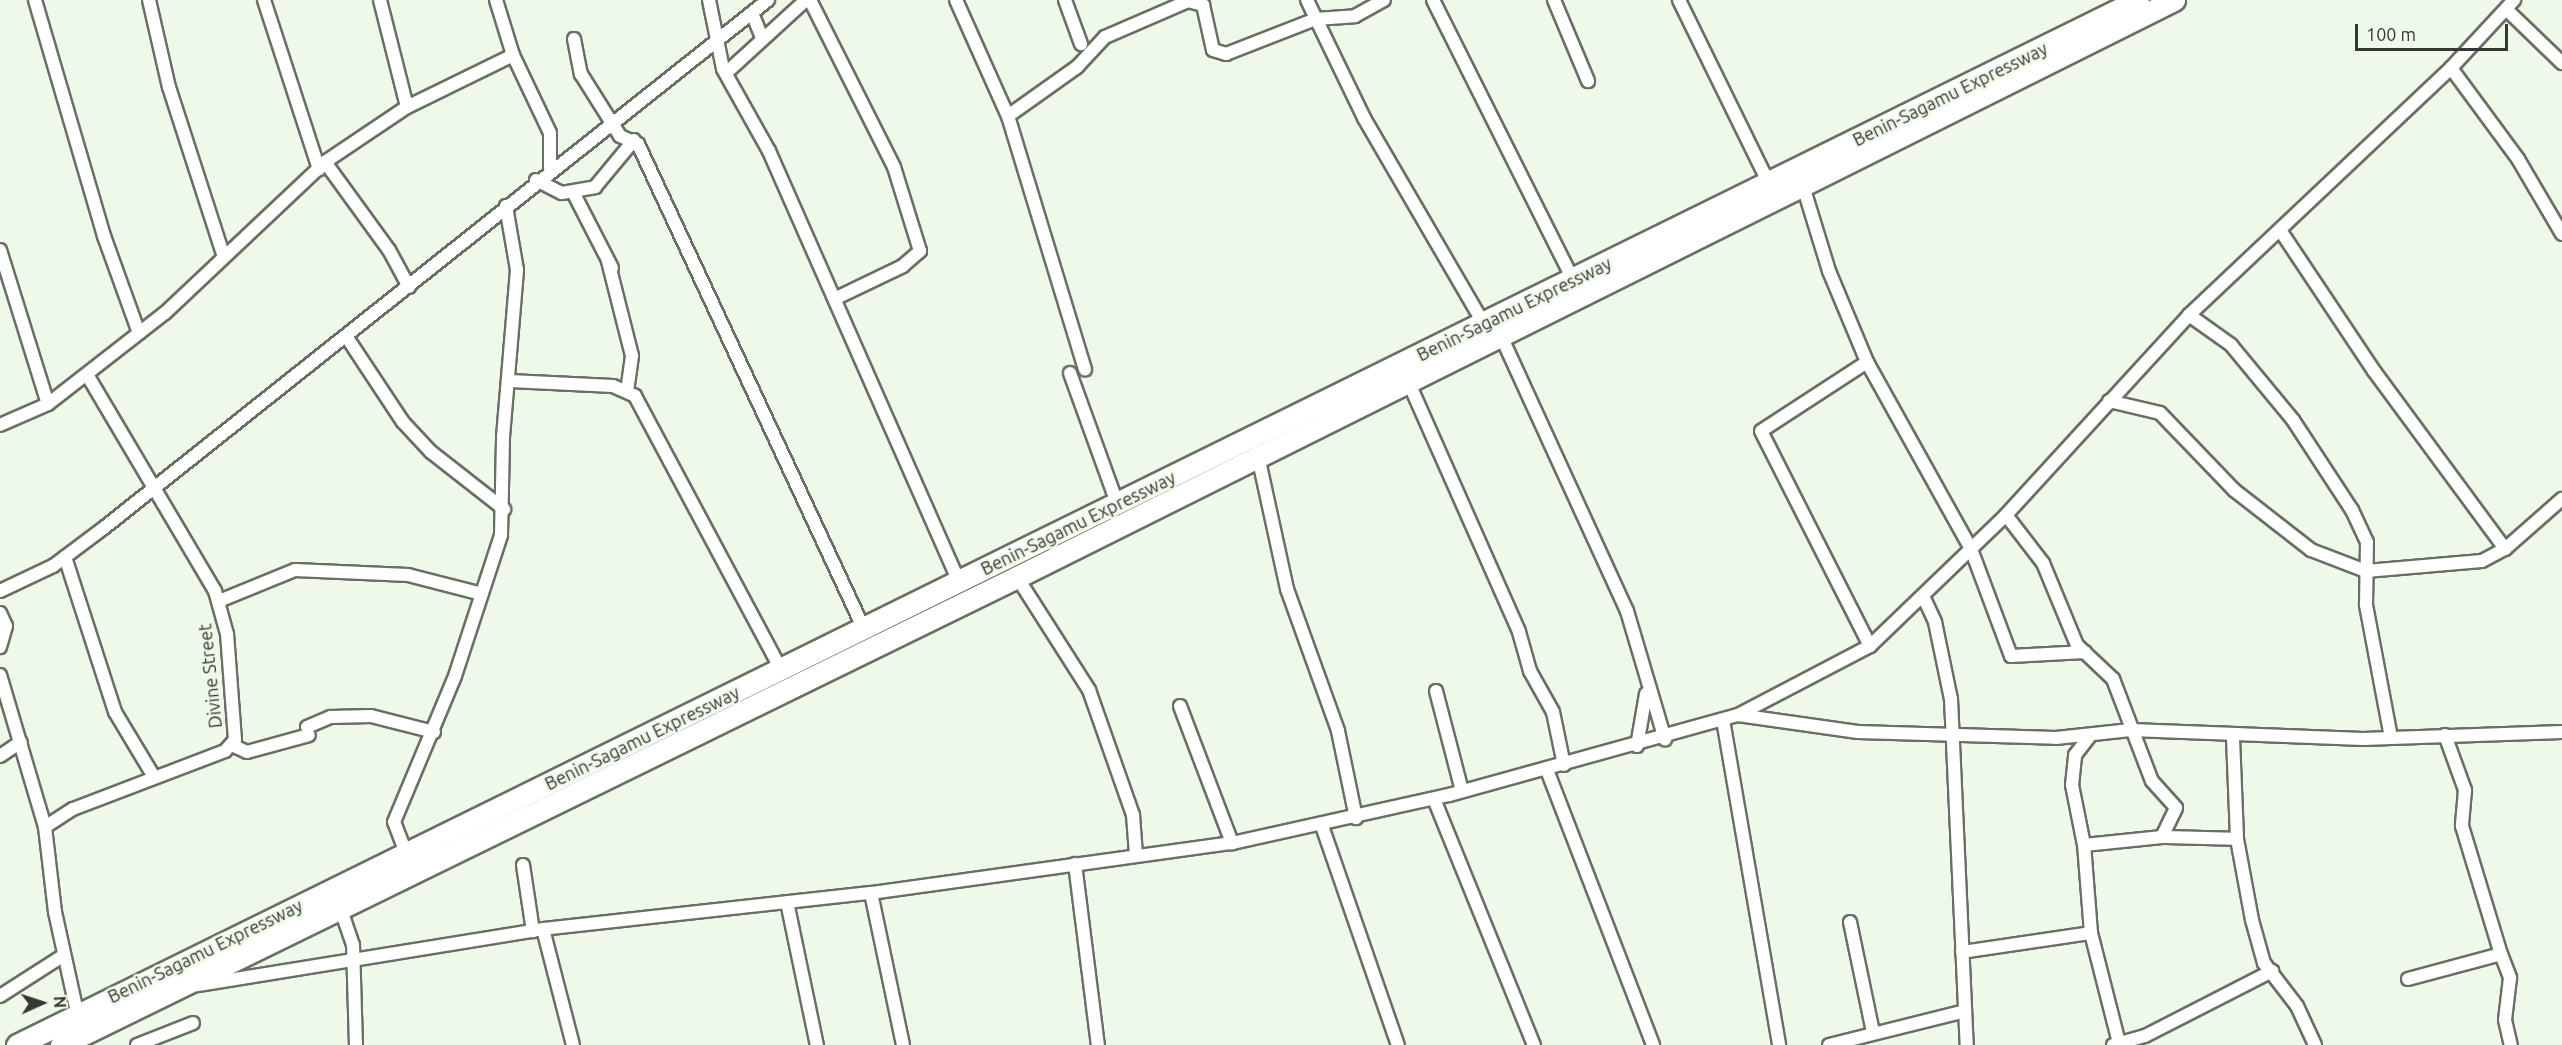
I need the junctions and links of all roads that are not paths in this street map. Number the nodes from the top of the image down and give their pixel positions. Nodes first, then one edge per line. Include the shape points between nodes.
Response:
1 (35, 0) edge
2 (149, 0) edge
3 (264, 0) edge
4 (380, 0) edge
5 (496, 0) edge
6 (709, 0) edge
7 (768, 0) edge
8 (809, 0) edge
9 (956, 0) edge
10 (1065, 0) edge
11 (1195, 0) edge
12 (1307, 0) edge
13 (1384, 0) edge
14 (1433, 0) edge
15 (1554, 0) edge
16 (1679, 0) edge
17 (2138, 0) edge
18 (2174, 0) edge
19 (2510, 4) edge
20 (752, 13) junction
21 (1316, 19) junction
22 (762, 38) junction
23 (574, 39) dead end
24 (713, 42) junction
25 (1082, 44) dead end
26 (513, 55) junction
27 (2562, 63) edge
28 (2451, 68) junction
29 (726, 73) junction
30 (1588, 81) dead end
31 (407, 107) junction
32 (1008, 116) junction
33 (614, 125) junction
34 (878, 126) dead end
35 (620, 136) junction
36 (634, 140) junction
37 (625, 151) junction
38 (322, 165) junction
39 (550, 168) junction
40 (536, 180) junction
41 (1768, 182) junction
42 (1803, 186) junction
43 (574, 194) junction
44 (506, 206) junction
45 (2280, 230) junction
46 (2562, 234) edge
47 (0, 250) edge
48 (223, 254) junction
49 (608, 261) junction
50 (1573, 280) junction
51 (620, 284) dead end
52 (409, 287) junction
53 (834, 299) junction
54 (2189, 315) junction
55 (1493, 330) junction
56 (139, 333) junction
57 (346, 336) junction
58 (1867, 362) junction
59 (1085, 370) dead end
60 (1070, 373) dead end
61 (88, 376) junction
62 (510, 381) junction
63 (1408, 381) junction
64 (627, 390) junction
65 (2109, 401) junction
66 (48, 404) junction
67 (0, 425) edge
68 (1258, 456) junction
69 (154, 485) junction
70 (2562, 499) edge
71 (1117, 503) junction
72 (504, 508) junction
73 (2006, 515) junction
74 (1971, 549) junction
75 (2505, 549) junction
76 (65, 557) junction
77 (2366, 570) junction
78 (1017, 577) junction
79 (958, 581) junction
80 (0, 591) edge
81 (482, 594) junction
82 (1923, 596) junction
83 (219, 601) junction
84 (0, 613) edge
85 (864, 629) junction
86 (1870, 646) junction
87 (0, 647) edge
88 (2085, 652) junction
89 (781, 670) junction
90 (0, 675) edge
91 (1647, 690) junction
92 (1436, 691) dead end
93 (1180, 706) dead end
94 (1738, 715) junction
95 (1723, 720) junction
96 (2131, 730) junction
97 (434, 732) junction
98 (2562, 732) edge
99 (1950, 734) junction
100 (2445, 735) junction
101 (2089, 737) junction
102 (2391, 737) junction
103 (2233, 738) junction
104 (1665, 739) junction
105 (21, 742) junction
106 (234, 746) junction
107 (1637, 746) junction
108 (0, 756) edge
109 (1564, 765) junction
110 (1548, 770) junction
111 (154, 777) junction
112 (1462, 791) junction
113 (1434, 799) junction
114 (1356, 818) junction
115 (1322, 826) junction
116 (45, 827) junction
117 (2162, 837) junction
118 (2237, 839) junction
119 (1232, 843) junction
120 (2084, 845) junction
121 (406, 852) junction
122 (1136, 855) junction
123 (1075, 864) junction
124 (523, 865) dead end
125 (871, 893) junction
126 (787, 902) junction
127 (340, 908) junction
128 (1850, 922) dead end
129 (538, 930) junction
130 (2091, 933) junction
131 (1962, 952) junction
132 (2501, 954) junction
133 (64, 956) junction
134 (355, 956) junction
135 (2272, 971) junction
136 (2408, 979) dead end
137 (176, 989) junction
138 (0, 996) edge
139 (1965, 1011) junction
140 (77, 1012) junction
141 (193, 1023) dead end
142 (1873, 1032) junction
143 (73, 1042) edge
144 (2116, 1044) edge
145 (17, 1045) edge
146 (137, 1045) edge
147 (356, 1045) edge
148 (573, 1045) edge
149 (817, 1045) edge
150 (903, 1045) edge
151 (1098, 1045) edge
152 (1398, 1045) edge
153 (1534, 1045) edge
154 (1653, 1045) edge
155 (1779, 1045) edge
156 (1829, 1045) edge
157 (1967, 1045) edge
158 (2314, 1045) edge
159 (2511, 1045) edge

1 - 56 street via 104,236
2 - 48 street via 169,87
3 - 38 street
4 - 31 street
5 - 26 street
6 - 24 street
7 - 20 street
8 - 22 street
8 - 34 street
8 - 53 street via 894,167 920,251 903,266
9 - 32 street
10 - 25 street
11 - 21 street via 1208,12 1218,54 1254,47
11 - 32 street via 1105,37 1077,67
12 - 21 street
13 - 21 street via 1355,16
14 - 50 street
15 - 30 street
16 - 41 street
17 - 41 highway, Benin-Sagamu Expressway
18 - 42 highway
19 - 27 street
19 - 28 street
20 - 22 street
20 - 24 street
21 - 55 street via 1364,118
22 - 29 street
23 - 33 street via 575,61
24 - 29 street
24 - 33 street
26 - 31 street
26 - 39 street via 550,133
28 - 45 street
28 - 46 street via 2518,159
29 - 53 street via 769,152
31 - 38 street
32 - 59 street
33 - 35 street
33 - 39 street
35 - 36 street
35 - 37 street
36 - 37 street
36 - 85 street
37 - 43 street via 595,187
38 - 48 street
38 - 52 street via 389,250
39 - 40 street
40 - 43 street
40 - 44 street
41 - 50 highway, Benin-Sagamu Expressway
42 - 55 highway
42 - 58 street via 1829,272
43 - 49 street
44 - 52 street
44 - 62 street via 517,270
45 - 54 street
45 - 75 street via 2374,371
47 - 66 street
48 - 56 street
49 - 51 street
49 - 64 street via 632,356
50 - 55 highway, Benin-Sagamu Expressway
52 - 57 street
53 - 79 street
54 - 65 street
54 - 77 street via 2231,345 2293,420 2352,510 2367,542
55 - 63 highway
55 - 71 highway, Benin-Sagamu Expressway
55 - 91 street via 1630,619
56 - 61 street
57 - 69 street
57 - 72 street via 424,445
58 - 74 street
58 - 86 street via 1761,431
60 - 71 street
61 - 66 street
61 - 69 street, Divine Street
62 - 64 street
62 - 72 street via 502,437
63 - 68 highway
63 - 109 street via 1519,632 1530,671 1553,712
64 - 89 street via 642,404
65 - 73 street
65 - 77 street via 2160,414 2234,490 2311,550
66 - 67 street
68 - 78 highway
68 - 114 street via 1289,598 1338,731
69 - 76 street
69 - 83 street, Divine Street
70 - 75 street
71 - 79 highway, Benin-Sagamu Expressway
72 - 81 street
73 - 74 street
73 - 88 street via 2035,548 2067,626
74 - 82 street
74 - 88 street via 2011,656
75 - 77 street via 2482,561
76 - 80 street
76 - 111 street via 115,712
77 - 102 street via 2370,634
78 - 122 street via 1089,690 1133,814
78 - 127 highway
79 - 85 highway, Benin-Sagamu Expressway
81 - 83 street via 408,575 295,570
81 - 97 street
82 - 86 street
82 - 99 street via 1944,657
83 - 106 street, Divine Street via 232,681
84 - 87 street via 6,626
85 - 89 highway, Benin-Sagamu Expressway
86 - 94 street
88 - 96 street via 2113,679
89 - 121 highway, Benin-Sagamu Expressway
90 - 105 street
91 - 104 street
91 - 107 street
92 - 112 street
93 - 119 street
94 - 95 street
94 - 99 street via 1858,732
95 - 104 street
95 - 155 street
96 - 101 street
96 - 103 street
96 - 117 street via 2141,741 2152,781 2176,808
97 - 106 street via 371,716 331,717 308,731 247,752
97 - 121 street via 394,822
98 - 100 street
99 - 101 street
99 - 131 street
100 - 102 street
100 - 132 street via 2465,790 2462,826
101 - 120 street via 2075,755 2072,785
102 - 103 street
103 - 118 street
104 - 107 street
105 - 108 street
105 - 116 street
106 - 111 street, Divine Street
107 - 109 street
109 - 110 street
110 - 112 street
110 - 154 street
111 - 116 street, Divine Street via 73,809
112 - 113 street
113 - 114 street
113 - 153 street
114 - 115 street
115 - 119 street
115 - 152 street
116 - 133 street
117 - 118 street
117 - 120 street
118 - 135 street via 2252,920
119 - 122 street
120 - 130 street
121 - 140 highway, Benin-Sagamu Expressway
122 - 123 street
123 - 125 street
123 - 151 street
124 - 129 street
125 - 126 street
125 - 150 street
126 - 129 street
126 - 149 street
127 - 134 street
127 - 137 highway
128 - 142 street
129 - 134 street
129 - 148 street
130 - 131 street
130 - 144 street
131 - 139 street
132 - 136 street
132 - 159 street via 2509,971 2505,1020
133 - 138 street
133 - 140 street
134 - 137 street
134 - 147 street
135 - 144 street via 2220,1001
135 - 158 street
137 - 143 highway
139 - 142 street
139 - 157 street
140 - 145 highway, Benin-Sagamu Expressway
141 - 146 street
142 - 156 street

